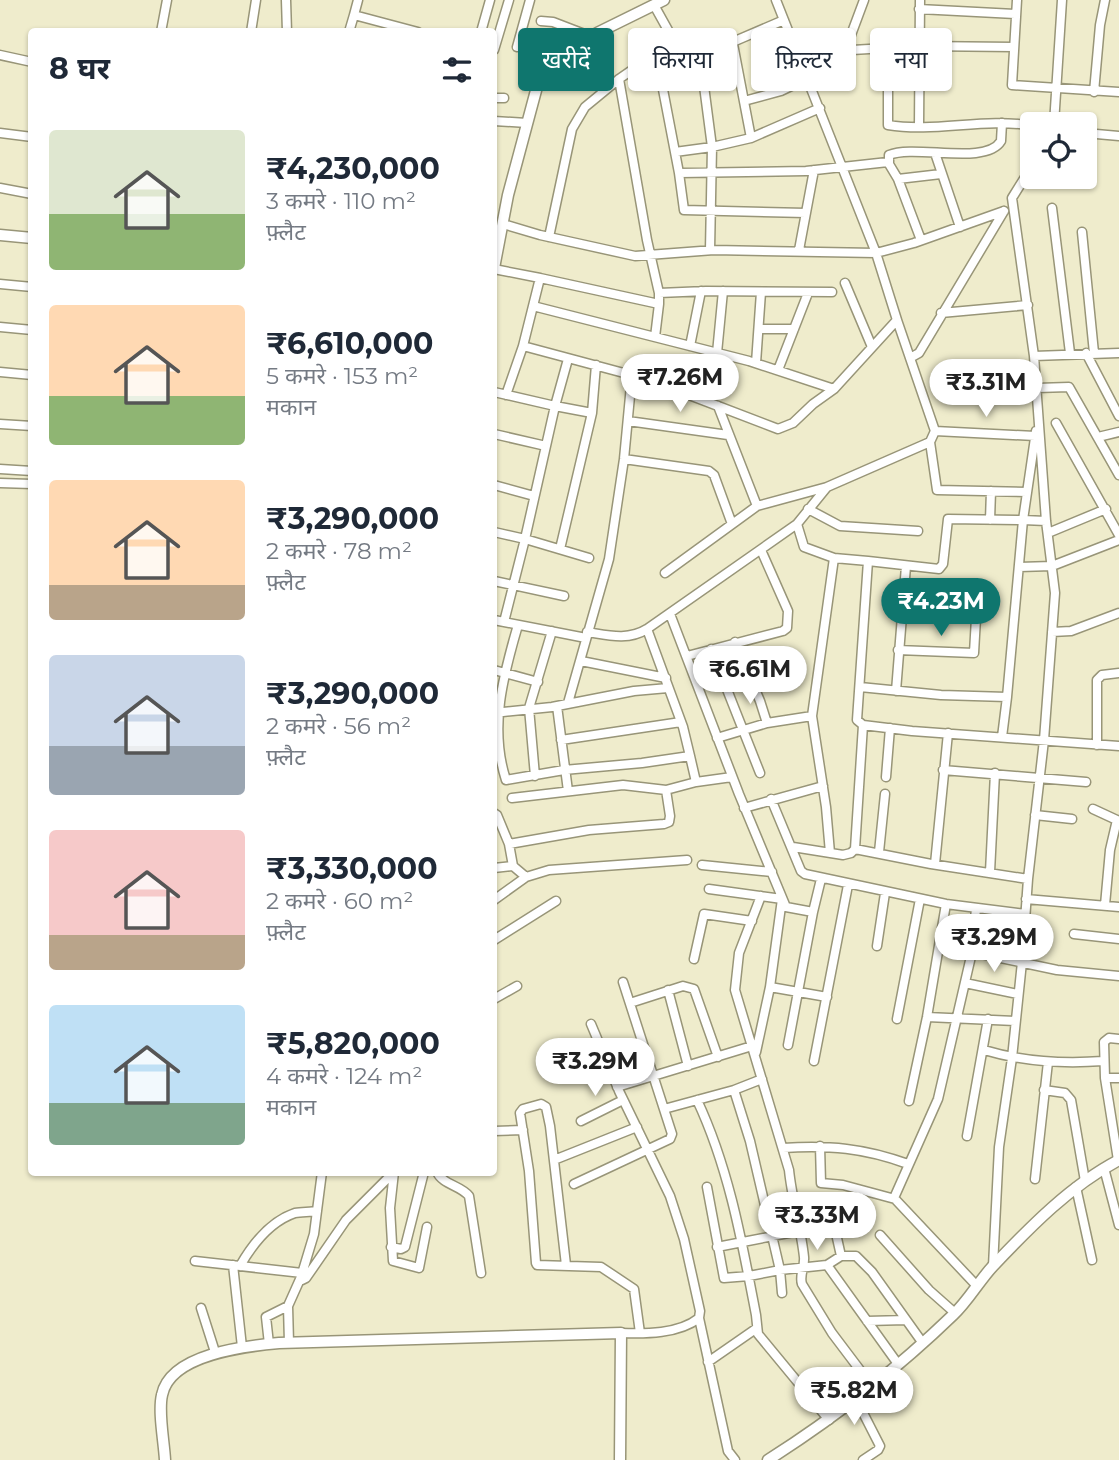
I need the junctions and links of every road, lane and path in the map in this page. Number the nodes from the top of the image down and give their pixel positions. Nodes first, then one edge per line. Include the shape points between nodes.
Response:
1 (167, 0) edge
2 (256, 0) edge
3 (286, 0) edge
4 (358, 0) edge
5 (490, 0) edge
6 (509, 0) edge
7 (530, 0) edge
8 (664, 0) edge
9 (776, 0) edge
10 (864, 0) edge
11 (1017, 0) edge
12 (1062, 0) edge
13 (1105, 0) edge
14 (654, 5) junction
15 (920, 5) edge
16 (354, 15) junction
17 (1015, 15) junction
18 (784, 20) junction
19 (541, 21) dead end
20 (162, 28) edge
21 (252, 28) edge
22 (287, 28) edge
23 (350, 28) edge
24 (387, 28) edge
25 (482, 28) edge
26 (569, 28) edge
27 (609, 28) edge
28 (667, 28) edge
29 (787, 28) edge
30 (854, 28) edge
31 (920, 28) edge
32 (497, 40) edge
33 (952, 46) edge
34 (517, 47) dead end
35 (1014, 47) junction
36 (0, 55) edge
37 (28, 61) edge
38 (628, 73) edge
39 (619, 79) junction
40 (1055, 89) junction
41 (536, 91) edge
42 (663, 91) edge
43 (705, 91) edge
44 (781, 91) edge
45 (813, 91) edge
46 (888, 91) edge
47 (919, 91) edge
48 (1094, 92) junction
49 (1119, 92) edge
50 (497, 98) edge
51 (504, 98) dead end
52 (744, 101) junction
53 (820, 108) junction
54 (1054, 112) edge
55 (497, 121) edge
56 (527, 123) junction
57 (1002, 123) junction
58 (1020, 125) edge
59 (919, 126) junction
60 (0, 133) edge
61 (1097, 134) edge
62 (28, 136) edge
63 (1119, 136) edge
64 (751, 138) junction
65 (712, 148) junction
66 (675, 152) junction
67 (935, 153) junction
68 (888, 162) junction
69 (842, 166) junction
70 (814, 170) junction
71 (712, 172) junction
72 (679, 173) junction
73 (941, 174) junction
74 (898, 179) junction
75 (1020, 185) edge
76 (0, 188) edge
77 (28, 193) edge
78 (1012, 198) junction
79 (1052, 208) dead end
80 (711, 211) junction
81 (1004, 211) junction
82 (806, 213) junction
83 (503, 224) junction
84 (960, 227) junction
85 (1082, 232) dead end
86 (0, 235) edge
87 (28, 237) edge
88 (549, 237) junction
89 (921, 240) junction
90 (710, 250) junction
91 (800, 250) junction
92 (497, 253) edge
93 (876, 253) junction
94 (650, 257) junction
95 (497, 269) edge
96 (540, 278) junction
97 (845, 283) dead end
98 (0, 284) edge
99 (28, 287) edge
100 (701, 291) junction
101 (723, 291) junction
102 (761, 292) junction
103 (832, 292) dead end
104 (659, 293) junction
105 (808, 293) junction
106 (659, 304) junction
107 (1028, 305) junction
108 (533, 306) junction
109 (941, 313) junction
110 (897, 320) junction
111 (0, 327) edge
112 (759, 329) junction
113 (794, 329) junction
114 (28, 330) edge
115 (655, 337) junction
116 (523, 346) junction
117 (690, 346) junction
118 (872, 347) junction
119 (717, 352) junction
120 (1070, 353) junction
121 (1090, 353) junction
122 (1119, 353) edge
123 (1034, 356) junction
124 (910, 358) junction
125 (568, 359) junction
126 (756, 363) junction
127 (596, 365) junction
128 (778, 370) junction
129 (0, 372) edge
130 (28, 375) edge
131 (632, 375) junction
132 (1037, 388) junction
133 (834, 389) junction
134 (497, 392) edge
135 (506, 395) junction
136 (555, 406) junction
137 (718, 406) junction
138 (592, 413) junction
139 (1039, 414) junction
140 (1119, 416) edge
141 (628, 421) junction
142 (1056, 423) dead end
143 (0, 424) edge
144 (28, 426) edge
145 (935, 431) junction
146 (1119, 432) edge
147 (728, 435) junction
148 (1035, 436) junction
149 (497, 437) edge
150 (1098, 437) junction
151 (930, 442) junction
152 (546, 446) junction
153 (624, 459) junction
154 (0, 469) edge
155 (28, 471) edge
156 (1119, 475) edge
157 (0, 483) edge
158 (28, 484) edge
159 (497, 486) edge
160 (827, 487) junction
161 (991, 491) junction
162 (1027, 492) junction
163 (534, 496) junction
164 (757, 506) junction
165 (808, 509) junction
166 (1106, 509) junction
167 (990, 520) junction
168 (1023, 520) junction
169 (1046, 521) junction
170 (732, 524) junction
171 (797, 524) junction
172 (918, 531) dead end
173 (497, 533) edge
174 (1048, 533) junction
175 (1119, 537) edge
176 (524, 539) junction
177 (560, 549) junction
178 (761, 550) junction
179 (589, 558) dead end
180 (834, 558) junction
181 (868, 561) junction
182 (906, 566) junction
183 (1019, 566) junction
184 (1052, 566) junction
185 (665, 573) dead end
186 (497, 583) edge
187 (513, 586) junction
188 (564, 596) dead end
189 (1119, 613) edge
190 (670, 614) junction
191 (976, 618) dead end
192 (497, 621) edge
193 (504, 622) junction
194 (518, 625) junction
195 (647, 629) junction
196 (552, 631) junction
197 (1052, 632) junction
198 (586, 635) junction
199 (735, 642) junction
200 (711, 649) junction
201 (898, 650) junction
202 (687, 656) junction
203 (581, 661) junction
204 (497, 671) edge
205 (506, 673) junction
206 (1119, 673) edge
207 (666, 678) junction
208 (538, 682) junction
209 (860, 687) junction
210 (668, 688) junction
211 (896, 691) junction
212 (1007, 697) junction
213 (568, 703) junction
214 (497, 706) edge
215 (557, 706) junction
216 (529, 708) junction
217 (497, 713) edge
218 (812, 716) junction
219 (681, 722) junction
220 (766, 723) junction
221 (863, 725) junction
222 (497, 728) edge
223 (890, 728) junction
224 (744, 730) junction
225 (948, 733) junction
226 (1002, 737) junction
227 (717, 738) junction
228 (561, 740) junction
229 (1044, 740) junction
230 (1097, 745) junction
231 (1119, 746) edge
232 (690, 756) junction
233 (565, 770) junction
234 (943, 770) junction
235 (761, 773) dead end
236 (995, 773) junction
237 (535, 776) junction
238 (732, 776) junction
239 (886, 777) dead end
240 (1040, 777) junction
241 (696, 782) junction
242 (1086, 782) dead end
243 (822, 786) junction
244 (666, 789) junction
245 (568, 791) junction
246 (884, 794) dead end
247 (512, 798) dead end
248 (771, 799) junction
249 (744, 808) junction
250 (1094, 809) dead end
251 (497, 815) edge
252 (1035, 815) junction
253 (1072, 819) dead end
254 (1118, 821) edge
255 (509, 844) junction
256 (793, 847) junction
257 (855, 849) junction
258 (879, 852) junction
259 (830, 853) junction
260 (688, 860) dead end
261 (935, 864) junction
262 (702, 865) dead end
263 (513, 866) junction
264 (497, 868) edge
265 (772, 872) junction
266 (990, 872) junction
267 (526, 877) junction
268 (821, 879) junction
269 (1028, 879) junction
270 (848, 885) junction
271 (709, 888) dead end
272 (885, 893) junction
273 (761, 896) junction
274 (497, 898) edge
275 (782, 899) junction
276 (920, 899) junction
277 (1026, 899) junction
278 (556, 901) dead end
279 (946, 904) junction
280 (1105, 905) junction
281 (1119, 907) edge
282 (976, 908) junction
283 (813, 912) junction
284 (1025, 914) junction
285 (752, 921) junction
286 (1073, 934) dead end
287 (497, 938) edge
288 (1119, 939) edge
289 (877, 946) dead end
290 (971, 952) junction
291 (694, 959) dead end
292 (1022, 962) junction
293 (1119, 976) edge
294 (623, 982) dead end
295 (965, 984) junction
296 (517, 986) dead end
297 (770, 987) junction
298 (668, 990) junction
299 (798, 992) junction
300 (1018, 994) junction
301 (497, 997) edge
302 (828, 997) junction
303 (630, 1003) junction
304 (927, 1017) junction
305 (897, 1019) dead end
306 (957, 1019) junction
307 (988, 1019) junction
308 (1015, 1021) junction
309 (591, 1024) dead end
310 (1119, 1039) edge
311 (788, 1045) dead end
312 (754, 1050) junction
313 (984, 1050) junction
314 (718, 1057) junction
315 (1012, 1058) junction
316 (814, 1061) dead end
317 (1103, 1061) junction
318 (1048, 1062) junction
319 (688, 1066) junction
320 (655, 1076) junction
321 (1105, 1078) junction
322 (1119, 1078) edge
323 (762, 1079) junction
324 (617, 1087) junction
325 (734, 1090) junction
326 (1044, 1090) junction
327 (623, 1100) junction
328 (697, 1100) junction
329 (909, 1101) dead end
330 (664, 1109) junction
331 (581, 1121) dead end
332 (637, 1127) junction
333 (523, 1130) junction
334 (497, 1131) edge
335 (967, 1136) dead end
336 (820, 1146) junction
337 (783, 1148) junction
338 (649, 1150) junction
339 (554, 1160) junction
340 (1118, 1160) edge
341 (908, 1164) junction
342 (1104, 1168) junction
343 (321, 1176) edge
344 (390, 1176) edge
345 (394, 1176) edge
346 (423, 1176) edge
347 (440, 1176) edge
348 (1035, 1179) dead end
349 (574, 1184) dead end
350 (1080, 1184) junction
351 (707, 1187) dead end
352 (894, 1198) junction
353 (317, 1211) junction
354 (1119, 1225) edge
355 (427, 1227) dead end
356 (801, 1231) junction
357 (880, 1235) dead end
358 (772, 1237) junction
359 (741, 1242) junction
360 (391, 1247) junction
361 (717, 1247) junction
362 (841, 1256) junction
363 (1092, 1260) dead end
364 (195, 1261) dead end
365 (566, 1265) junction
366 (827, 1265) junction
367 (236, 1266) junction
368 (993, 1266) junction
369 (804, 1268) junction
370 (780, 1270) junction
371 (481, 1273) dead end
372 (749, 1276) junction
373 (301, 1278) junction
374 (976, 1286) junction
375 (782, 1293) dead end
376 (288, 1306) junction
377 (201, 1308) dead end
378 (955, 1313) junction
379 (699, 1318) junction
380 (906, 1320) junction
381 (867, 1321) junction
382 (757, 1328) junction
383 (621, 1333) junction
384 (640, 1334) junction
385 (922, 1342) junction
386 (289, 1343) junction
387 (269, 1344) junction
388 (242, 1346) junction
389 (215, 1352) junction
390 (708, 1362) junction
391 (898, 1364) junction
392 (872, 1386) junction
393 (856, 1399) junction
394 (829, 1420) junction
395 (868, 1459) edge
396 (164, 1460) edge
397 (620, 1460) edge
398 (735, 1460) edge
399 (768, 1460) edge

1 - 20 street
2 - 21 street
3 - 22 street
4 - 16 street
5 - 25 street
6 - 32 street
7 - 34 street
8 - 14 street
9 - 18 street
10 - 30 street
11 - 17 street
12 - 40 street
13 - 48 street
14 - 27 street
14 - 28 street
15 - 17 street
15 - 31 street
16 - 23 street
16 - 24 street
17 - 35 street
18 - 29 street
18 - 52 street via 733,44
19 - 26 street
33 - 35 street
35 - 40 street via 1012,85
36 - 37 street
38 - 39 street
39 - 88 street via 592,100 572,129
39 - 94 street
40 - 48 street
40 - 54 street
41 - 56 street
42 - 66 street
43 - 65 street
44 - 52 street
45 - 53 street
46 - 59 street via 888,125
47 - 59 street
48 - 49 street
50 - 51 street
52 - 64 street
53 - 64 street
53 - 69 street
55 - 56 street
56 - 83 street
57 - 58 street
57 - 59 street
57 - 67 street via 1001,141 995,149
60 - 62 street
61 - 63 street
64 - 65 street
65 - 66 street
65 - 71 street
66 - 72 street
67 - 68 street via 901,152 890,155
67 - 73 street
68 - 69 street
68 - 74 street
69 - 70 street
69 - 93 street
70 - 71 street
70 - 82 street
71 - 72 street
71 - 80 street
72 - 80 street via 684,210
73 - 74 street
73 - 84 street
74 - 89 street
75 - 78 street
76 - 77 street
78 - 81 street
78 - 107 street
79 - 120 street
80 - 82 street
80 - 90 street
81 - 84 street
81 - 109 street
82 - 91 street
83 - 88 street
83 - 92 street
84 - 89 street
85 - 121 street
86 - 87 street
88 - 94 street
89 - 93 street
90 - 91 street
90 - 94 street
91 - 93 street
93 - 110 street
94 - 104 street
95 - 96 street
96 - 106 street
96 - 108 street
97 - 118 street
98 - 99 street
100 - 101 street
100 - 104 street
100 - 117 street
101 - 102 street
101 - 119 street
102 - 105 street
102 - 112 street
103 - 105 street
104 - 106 street
105 - 113 street
106 - 115 street
107 - 109 street
107 - 123 street
108 - 115 street
108 - 116 street
109 - 124 street via 919,353
110 - 118 street
110 - 124 street
111 - 114 street
112 - 113 street
112 - 126 street
113 - 128 street
115 - 117 street
116 - 125 street
116 - 135 street
117 - 119 street
118 - 133 street
119 - 126 street
120 - 121 street
120 - 123 street
121 - 122 street
121 - 140 street
123 - 132 street
124 - 145 street
125 - 127 street
125 - 136 street
126 - 128 street
127 - 131 street
127 - 138 street
128 - 133 street
129 - 130 street
131 - 137 street
131 - 141 street
132 - 139 street
132 - 150 street via 1069,387
133 - 137 street via 784,428
134 - 135 street
135 - 136 street
136 - 138 street
136 - 152 street
137 - 147 street
138 - 177 street
139 - 148 street
139 - 169 street
141 - 147 street
141 - 153 street
142 - 166 street
143 - 144 street
145 - 148 street
145 - 151 street
146 - 150 street
147 - 164 street
148 - 162 street
149 - 152 street
150 - 156 street
151 - 160 street
151 - 161 street via 937,490
152 - 163 street
153 - 170 street via 709,471
153 - 198 street via 609,559
154 - 155 street
157 - 158 street
159 - 163 street
160 - 164 street
160 - 165 street
161 - 162 street
161 - 167 street
162 - 168 street
163 - 176 street
164 - 170 street
165 - 171 street
165 - 172 street via 840,526
166 - 174 street
166 - 175 street
167 - 168 street
167 - 182 street via 948,519 941,568
168 - 169 street
168 - 183 street
169 - 174 street
170 - 185 street
171 - 178 street
171 - 180 street via 804,547
173 - 176 street
174 - 184 street
175 - 184 street
176 - 177 street
176 - 187 street
177 - 179 street
178 - 190 street
178 - 199 street via 788,611 788,626
180 - 181 street
180 - 218 street
181 - 182 street
181 - 209 street
182 - 201 street
183 - 184 street
183 - 212 street
184 - 197 street
186 - 187 street
187 - 188 street
187 - 193 street
189 - 197 street via 1071,631
190 - 195 street
190 - 202 street
191 - 201 street via 975,653
192 - 193 street
193 - 194 street
194 - 196 street
194 - 205 street
195 - 198 street via 623,637
195 - 207 street
196 - 198 street
196 - 208 street
197 - 229 street
198 - 203 street
199 - 200 street
199 - 220 street
200 - 202 street
200 - 224 street
201 - 211 street
202 - 227 street
203 - 207 street
203 - 213 street
204 - 205 street
205 - 208 street
205 - 214 street
206 - 230 street via 1097,680
207 - 210 street
208 - 216 street
209 - 211 street
209 - 221 street via 857,720
210 - 213 street
210 - 219 street
211 - 212 street
212 - 226 street
213 - 215 street
215 - 216 street
215 - 228 street
216 - 217 street
216 - 237 street
218 - 220 street
218 - 243 street
219 - 228 street
219 - 232 street
220 - 224 street
221 - 223 street
221 - 257 street
222 - 237 street via 505,779
223 - 225 street
223 - 239 street
224 - 227 street
224 - 235 street
225 - 226 street
225 - 234 street
226 - 229 street
227 - 238 street
228 - 233 street
229 - 230 street
229 - 240 street
230 - 231 street
232 - 233 street
232 - 241 street
233 - 237 street
233 - 245 street
234 - 236 street
234 - 261 street
236 - 240 street
236 - 266 street
238 - 241 street
238 - 249 street
240 - 242 street
240 - 252 street
241 - 244 street
243 - 248 street
243 - 259 street
244 - 245 street via 623,785
244 - 255 street via 670,816 664,824 589,830
245 - 247 street
246 - 258 street
248 - 249 street
248 - 256 street
249 - 265 street
250 - 254 street
251 - 255 street
252 - 253 street
252 - 269 street
254 - 280 street via 1110,849
255 - 263 street
256 - 259 street
256 - 268 street via 801,871
257 - 258 street
257 - 259 street via 848,854
258 - 261 street
260 - 267 street via 549,870
261 - 266 street
262 - 265 street
263 - 264 street
263 - 267 street
265 - 275 street
266 - 269 street
267 - 274 street
268 - 270 street
268 - 283 street
269 - 277 street
270 - 272 street
270 - 302 street
271 - 273 street
272 - 276 street
272 - 289 street
273 - 275 street
273 - 285 street
275 - 283 street via 786,907
275 - 297 street
276 - 279 street
276 - 305 street
277 - 280 street
277 - 284 street
278 - 287 street
279 - 282 street
279 - 304 street
280 - 281 street
282 - 284 street
282 - 290 street
283 - 299 street
284 - 292 street
285 - 291 street via 704,914
285 - 312 street via 739,953 735,990
286 - 288 street
290 - 292 street
290 - 295 street
292 - 293 street
292 - 300 street
294 - 303 street
295 - 300 street
295 - 306 street
296 - 301 street
297 - 299 street
297 - 312 street
298 - 303 street
298 - 314 street via 683,985 696,991
298 - 319 street
299 - 302 street
299 - 311 street
300 - 308 street
302 - 316 street
303 - 320 street
304 - 306 street
304 - 329 street
306 - 307 street
306 - 341 street via 938,1099
307 - 308 street
307 - 313 street
308 - 315 street
309 - 324 street
310 - 317 street via 1106,1039
312 - 314 street
312 - 323 street
313 - 315 street
313 - 335 street
314 - 319 street
315 - 318 street
315 - 368 street via 999,1147
317 - 318 street
317 - 321 street
318 - 326 street
319 - 320 street
320 - 324 street
320 - 330 street
321 - 322 street
321 - 340 street
323 - 325 street
323 - 337 street
324 - 327 street
325 - 328 street
325 - 358 street
326 - 348 street
326 - 350 street via 1065,1093 1071,1100
327 - 331 street
327 - 332 street
328 - 330 street
328 - 359 street via 730,1188
330 - 338 street via 671,1137
332 - 338 street
332 - 339 street
333 - 334 street
333 - 339 street via 521,1110 544,1104
333 - 365 street via 536,1263
336 - 337 street
336 - 341 street via 877,1153
336 - 352 street via 822,1184
337 - 356 street
338 - 349 street
338 - 379 street via 684,1239
339 - 365 street
340 - 342 street
341 - 352 street
342 - 350 street
342 - 354 street
343 - 353 street
344 - 373 street via 346,1220 306,1278
345 - 360 street
346 - 360 street via 405,1247
347 - 371 street via 469,1196
350 - 363 street
350 - 368 street
351 - 361 street
352 - 374 street
353 - 367 street via 294,1214 268,1229
353 - 373 street
355 - 360 street via 419,1268 396,1263
356 - 358 street
356 - 362 street via 834,1226
356 - 369 street
357 - 378 street
358 - 359 street
358 - 370 street
359 - 361 street
359 - 372 street
361 - 372 street via 724,1278
362 - 366 street
362 - 380 street via 856,1256
364 - 367 street
365 - 384 street via 601,1267 634,1289
366 - 369 street
366 - 381 street
367 - 373 street
367 - 388 street
368 - 374 street
369 - 370 street
369 - 392 street via 802,1284
370 - 372 street
370 - 375 street
372 - 382 street
373 - 376 street
374 - 378 street
376 - 386 street
376 - 387 street via 266,1317
377 - 389 street
378 - 385 street
379 - 384 street via 689,1325
379 - 390 street
380 - 381 street
380 - 385 street
381 - 391 street
382 - 390 street
382 - 394 street via 763,1342
383 - 384 street
383 - 386 street
383 - 397 street
385 - 391 street
386 - 387 street
387 - 388 street
388 - 389 street
389 - 396 street via 167,1380 161,1396
390 - 398 street via 728,1451
391 - 392 street
392 - 393 street
393 - 394 street
393 - 395 street via 879,1444
394 - 399 street

